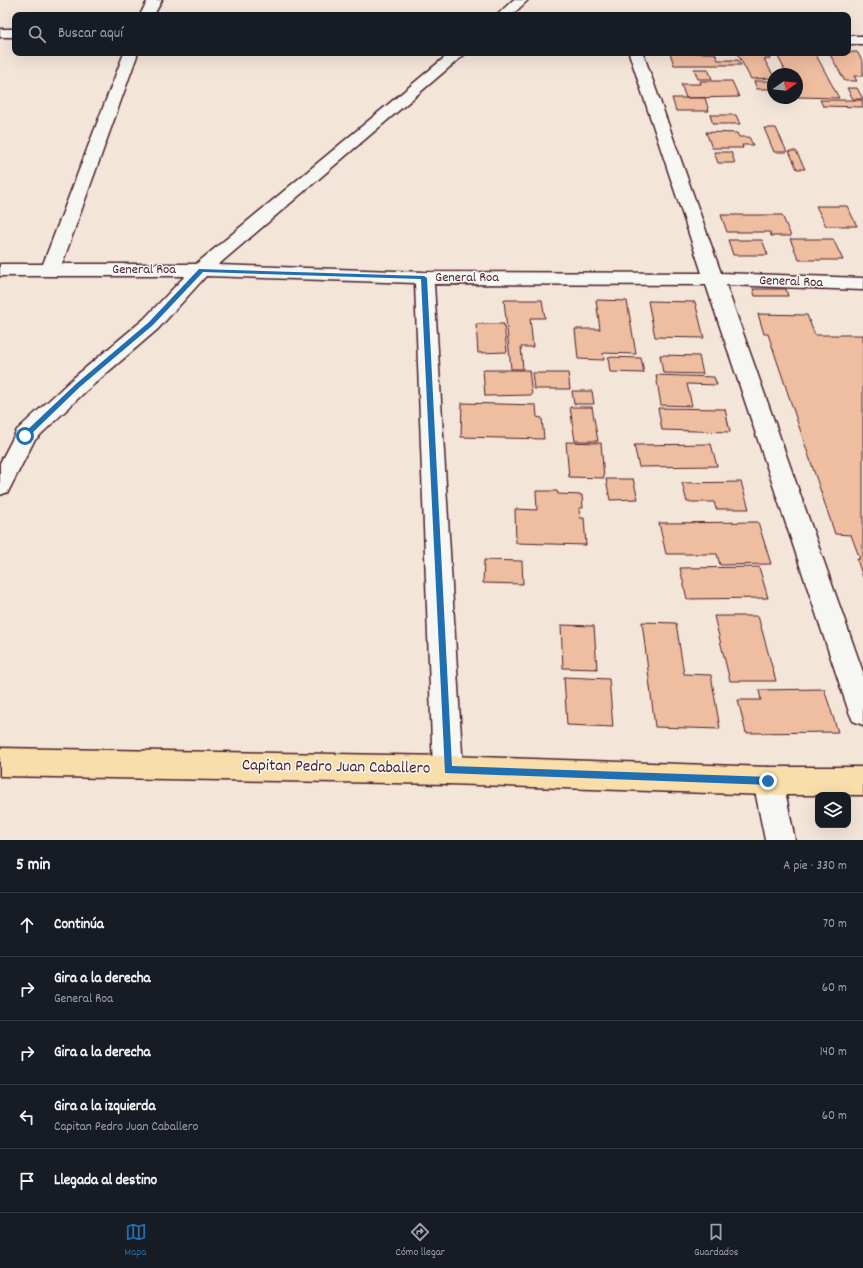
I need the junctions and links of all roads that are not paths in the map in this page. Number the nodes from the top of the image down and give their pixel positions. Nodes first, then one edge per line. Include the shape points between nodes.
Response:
1 (154, 0) edge
2 (521, 0) edge
3 (148, 12) edge
4 (507, 12) edge
5 (0, 33) edge
6 (12, 33) edge
7 (851, 40) edge
8 (863, 40) edge
9 (130, 56) edge
10 (455, 56) edge
11 (637, 56) edge
12 (0, 270) edge
13 (50, 270) junction
14 (201, 270) junction
15 (424, 278) junction
16 (715, 279) junction
17 (863, 284) edge
18 (0, 486) edge
19 (863, 712) edge
20 (0, 762) edge
21 (448, 770) junction
22 (768, 781) junction
23 (863, 781) edge
24 (780, 840) edge

1 - 3 street
2 - 4 street
5 - 6 street
7 - 8 street
9 - 13 street
10 - 14 street
11 - 16 street
12 - 13 street, General Roa
13 - 14 street, General Roa
14 - 15 street, General Roa
14 - 18 street via 151,324 79,385 25,436
15 - 16 street, General Roa
15 - 21 street
16 - 17 street, General Roa
16 - 19 street
20 - 21 main road, Capitan Pedro Juan Caballero
21 - 22 main road, Capitan Pedro Juan Caballero
22 - 23 main road, Capitan Pedro Juan Caballero
22 - 24 street

